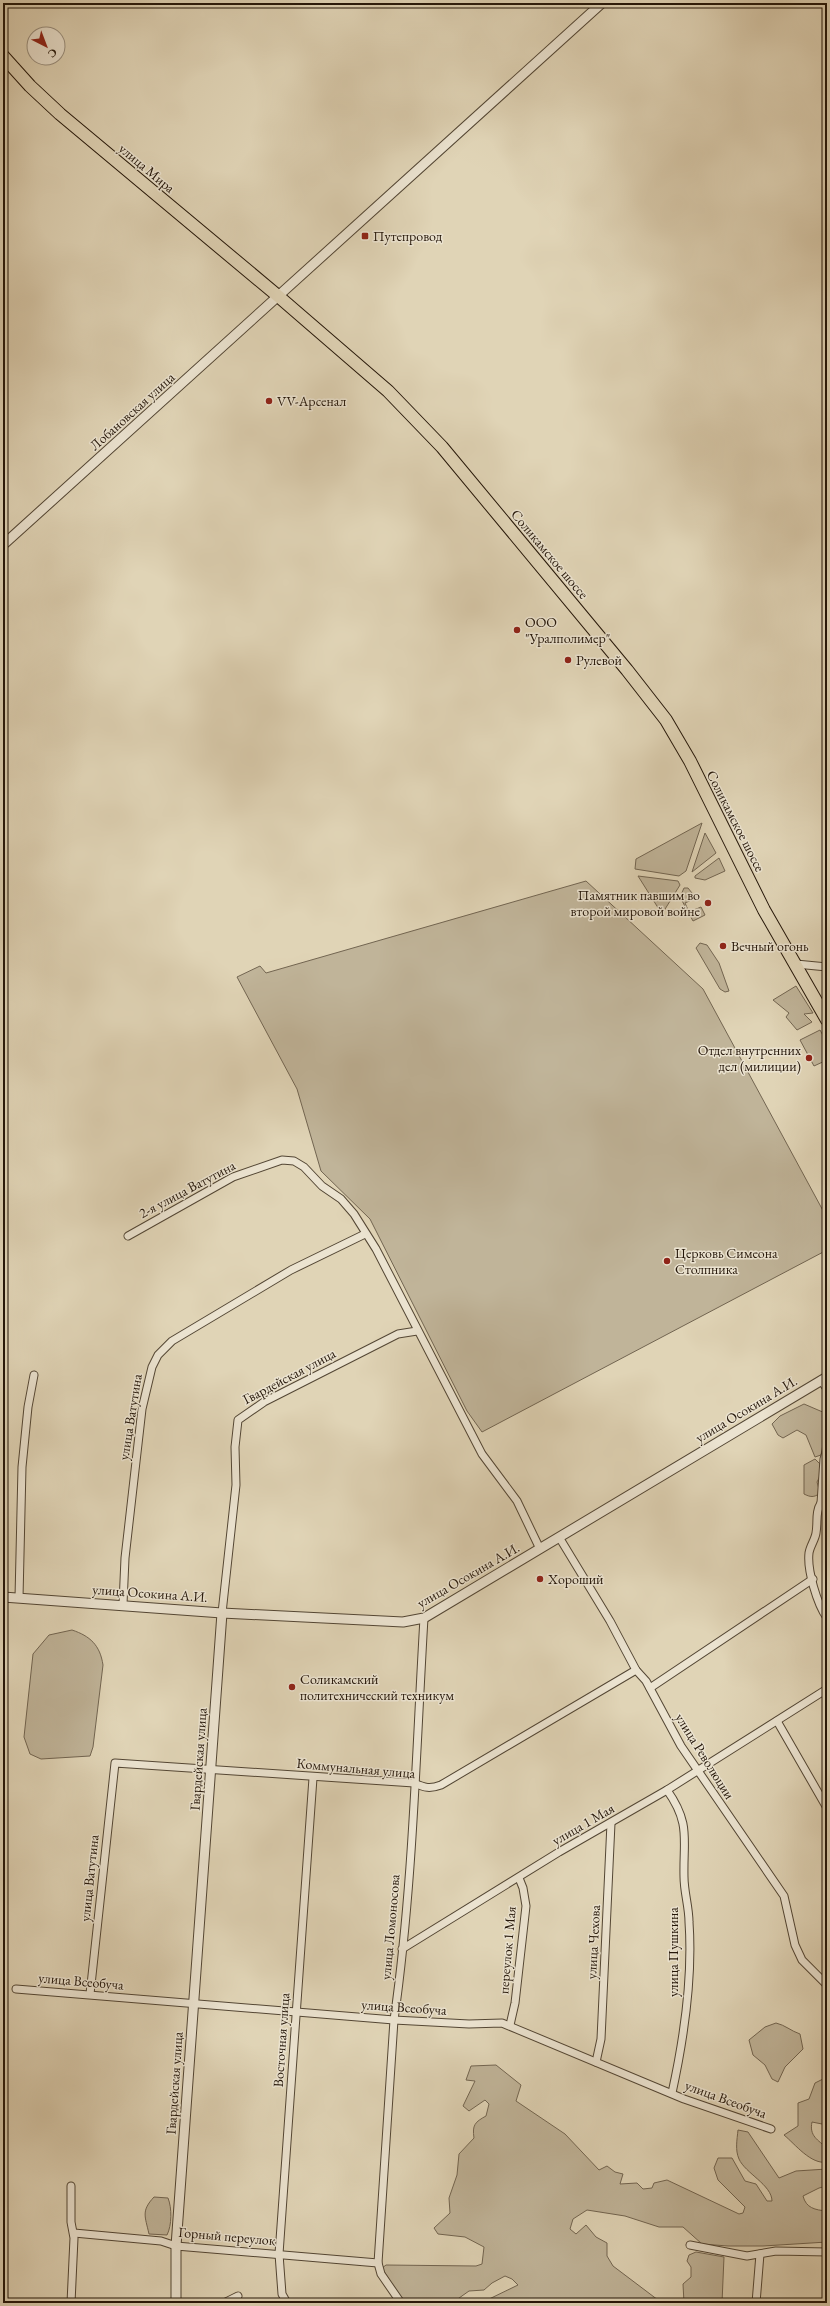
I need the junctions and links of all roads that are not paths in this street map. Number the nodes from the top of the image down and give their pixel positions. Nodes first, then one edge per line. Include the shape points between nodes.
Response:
1 (602, 3) edge
2 (3, 56) edge
3 (278, 296) junction
4 (3, 545) edge
5 (796, 964) junction
6 (827, 967) edge
7 (827, 1020) edge
8 (365, 1234) junction
9 (128, 1236) dead end
10 (417, 1331) junction
11 (34, 1375) dead end
12 (824, 1378) edge
13 (827, 1389) edge
14 (827, 1450) edge
15 (824, 1504) edge
16 (559, 1537) junction
17 (540, 1550) junction
18 (813, 1579) junction
19 (3, 1597) edge
20 (19, 1598) junction
21 (123, 1604) junction
22 (222, 1613) junction
23 (424, 1618) junction
24 (827, 1618) edge
25 (636, 1670) junction
26 (650, 1688) junction
27 (827, 1689) edge
28 (777, 1720) junction
29 (115, 1764) joint
30 (211, 1769) junction
31 (696, 1770) junction
32 (313, 1778) junction
33 (414, 1783) junction
34 (667, 1790) junction
35 (827, 1808) edge
36 (612, 1823) junction
37 (519, 1878) junction
38 (402, 1949) junction
39 (827, 1985) edge
40 (16, 1989) dead end
41 (90, 1994) junction
42 (194, 2004) junction
43 (296, 2012) junction
44 (394, 2020) junction
45 (510, 2025) junction
46 (596, 2062) junction
47 (672, 2093) junction
48 (770, 2129) dead end
49 (71, 2186) dead end
50 (74, 2233) junction
51 (690, 2245) dead end
52 (176, 2246) junction
53 (827, 2252) edge
54 (279, 2254) junction
55 (760, 2254) junction
56 (378, 2263) junction
57 (238, 2296) dead end
58 (71, 2303) edge
59 (176, 2303) edge
60 (224, 2303) edge
61 (287, 2303) edge
62 (401, 2303) edge
63 (756, 2303) edge

1 - 3 street, Лобановская улица
2 - 3 highway, улица Мира via 60,114
3 - 4 street, Лобановская улица
3 - 5 highway, Соликамское шоссе via 388,391 442,447 666,720 690,761 764,910
5 - 6 street
5 - 7 highway, Соликамское шоссе
8 - 9 street, 2-я улица Ватутина via 354,1214 341,1199 322,1186 304,1167 294,1161 282,1160 234,1177
8 - 10 street via 376,1249
8 - 21 street, улица Ватутина via 268,1283 172,1341 158,1355 152,1367 142,1409 125,1558
10 - 17 street via 482,1454 517,1501
10 - 22 street, Гвардейская улица via 398,1334 264,1402 238,1420 235,1447 236,1485
11 - 20 street via 22,1468
12 - 13 street
12 - 16 street, улица Осокина А.И.
14 - 15 street via 824,1459
15 - 18 street via 817,1510 816,1534 809,1552 809,1568
16 - 17 street, улица Осокина А.И.
16 - 25 street, улица Революции via 610,1621
17 - 23 street, улица Осокина А.И.
18 - 24 street via 819,1604
18 - 26 street
19 - 20 street, улица Осокина А.И.
20 - 21 street, улица Осокина А.И.
21 - 22 street, улица Осокина А.И.
22 - 23 street, улица Осокина А.И. via 403,1622
22 - 30 street, Гвардейская улица
23 - 33 street, улица Ломоносова
25 - 26 street, улица Революции
25 - 33 street, Коммунальная улица via 442,1785 425,1788
26 - 31 street, улица Революции
27 - 28 street, улица 1 Мая
28 - 31 street, улица 1 Мая
28 - 35 street
29 - 30 street, Коммунальная улица
29 - 41 street, улица Ватутина
30 - 32 street, Коммунальная улица
30 - 42 street, Гвардейская улица
31 - 34 street, улица 1 Мая
31 - 39 street, улица Революции via 784,1896 795,1945 802,1960
32 - 33 street, Коммунальная улица
32 - 43 street, Восточная улица
33 - 38 street, улица Ломоносова
34 - 36 street, улица 1 Мая
34 - 47 street, улица Пушкина via 678,1807 686,1839 684,1877 690,1922 683,2040
36 - 37 street, улица 1 Мая
36 - 46 street, улица Чехова via 601,2039
37 - 38 street, улица 1 Мая
37 - 45 street, переулок 1 Мая via 526,1906 515,2003
38 - 44 street, улица Ломоносова
40 - 41 street, улица Всеобуча
41 - 42 street, улица Всеобуча
42 - 43 street, улица Всеобуча
42 - 52 street, Гвардейская улица
43 - 44 street, улица Всеобуча
43 - 54 street, Восточная улица
44 - 45 street, улица Всеобуча
44 - 56 street, улица Ломоносова
45 - 46 street, улица Всеобуча via 537,2039
46 - 47 street, улица Всеобуча
47 - 48 street, улица Всеобуча
49 - 50 street via 71,2222
50 - 52 street, Горный переулок via 161,2241
50 - 58 street
51 - 55 street via 747,2256
52 - 54 street, Горный переулок
52 - 59 street, Гвардейская улица
53 - 55 street via 776,2251
54 - 56 street, Горный переулок
54 - 61 street, Восточная улица via 282,2294
55 - 63 street
56 - 62 street, улица Ломоносова via 381,2274
57 - 60 street

